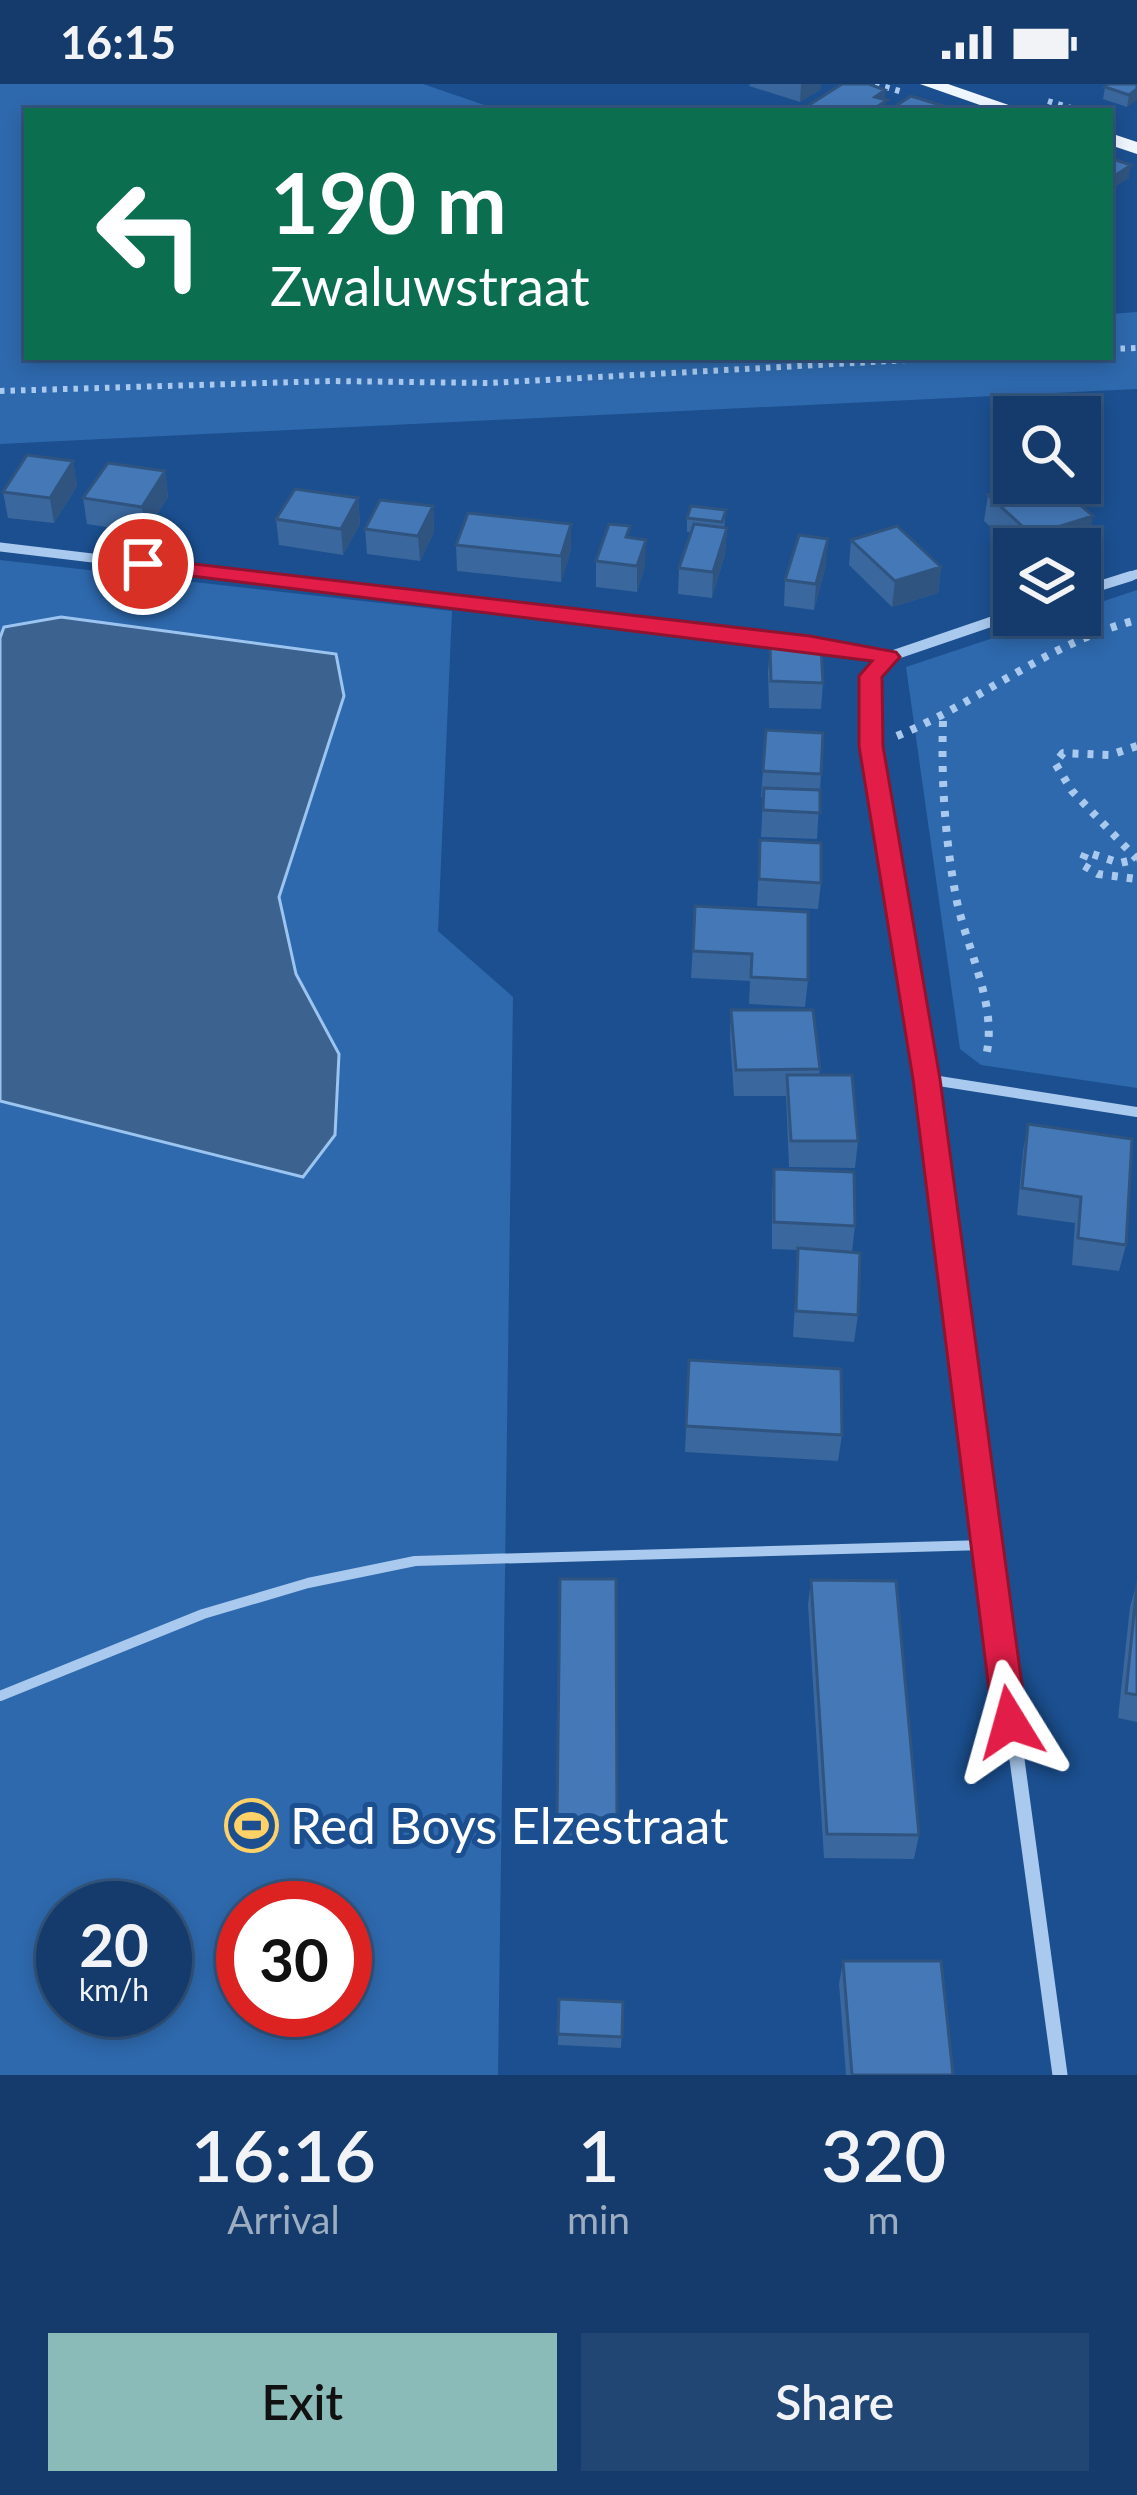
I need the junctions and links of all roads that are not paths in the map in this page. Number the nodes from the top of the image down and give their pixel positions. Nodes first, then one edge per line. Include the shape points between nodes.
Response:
1 (929, 84) edge
2 (1007, 108) edge
3 (0, 547) edge
4 (1137, 574) edge
5 (1101, 585) edge
6 (993, 621) edge
7 (888, 657) junction
8 (926, 1079) junction
9 (1137, 1112) edge
10 (985, 1545) junction
11 (0, 1696) edge
12 (1060, 2075) edge

1 - 2 main road
3 - 7 street
4 - 5 street
6 - 7 street
7 - 8 street via 871,676 871,746
8 - 9 street
8 - 10 street
10 - 11 lane via 416,1562 322,1576
10 - 12 street

